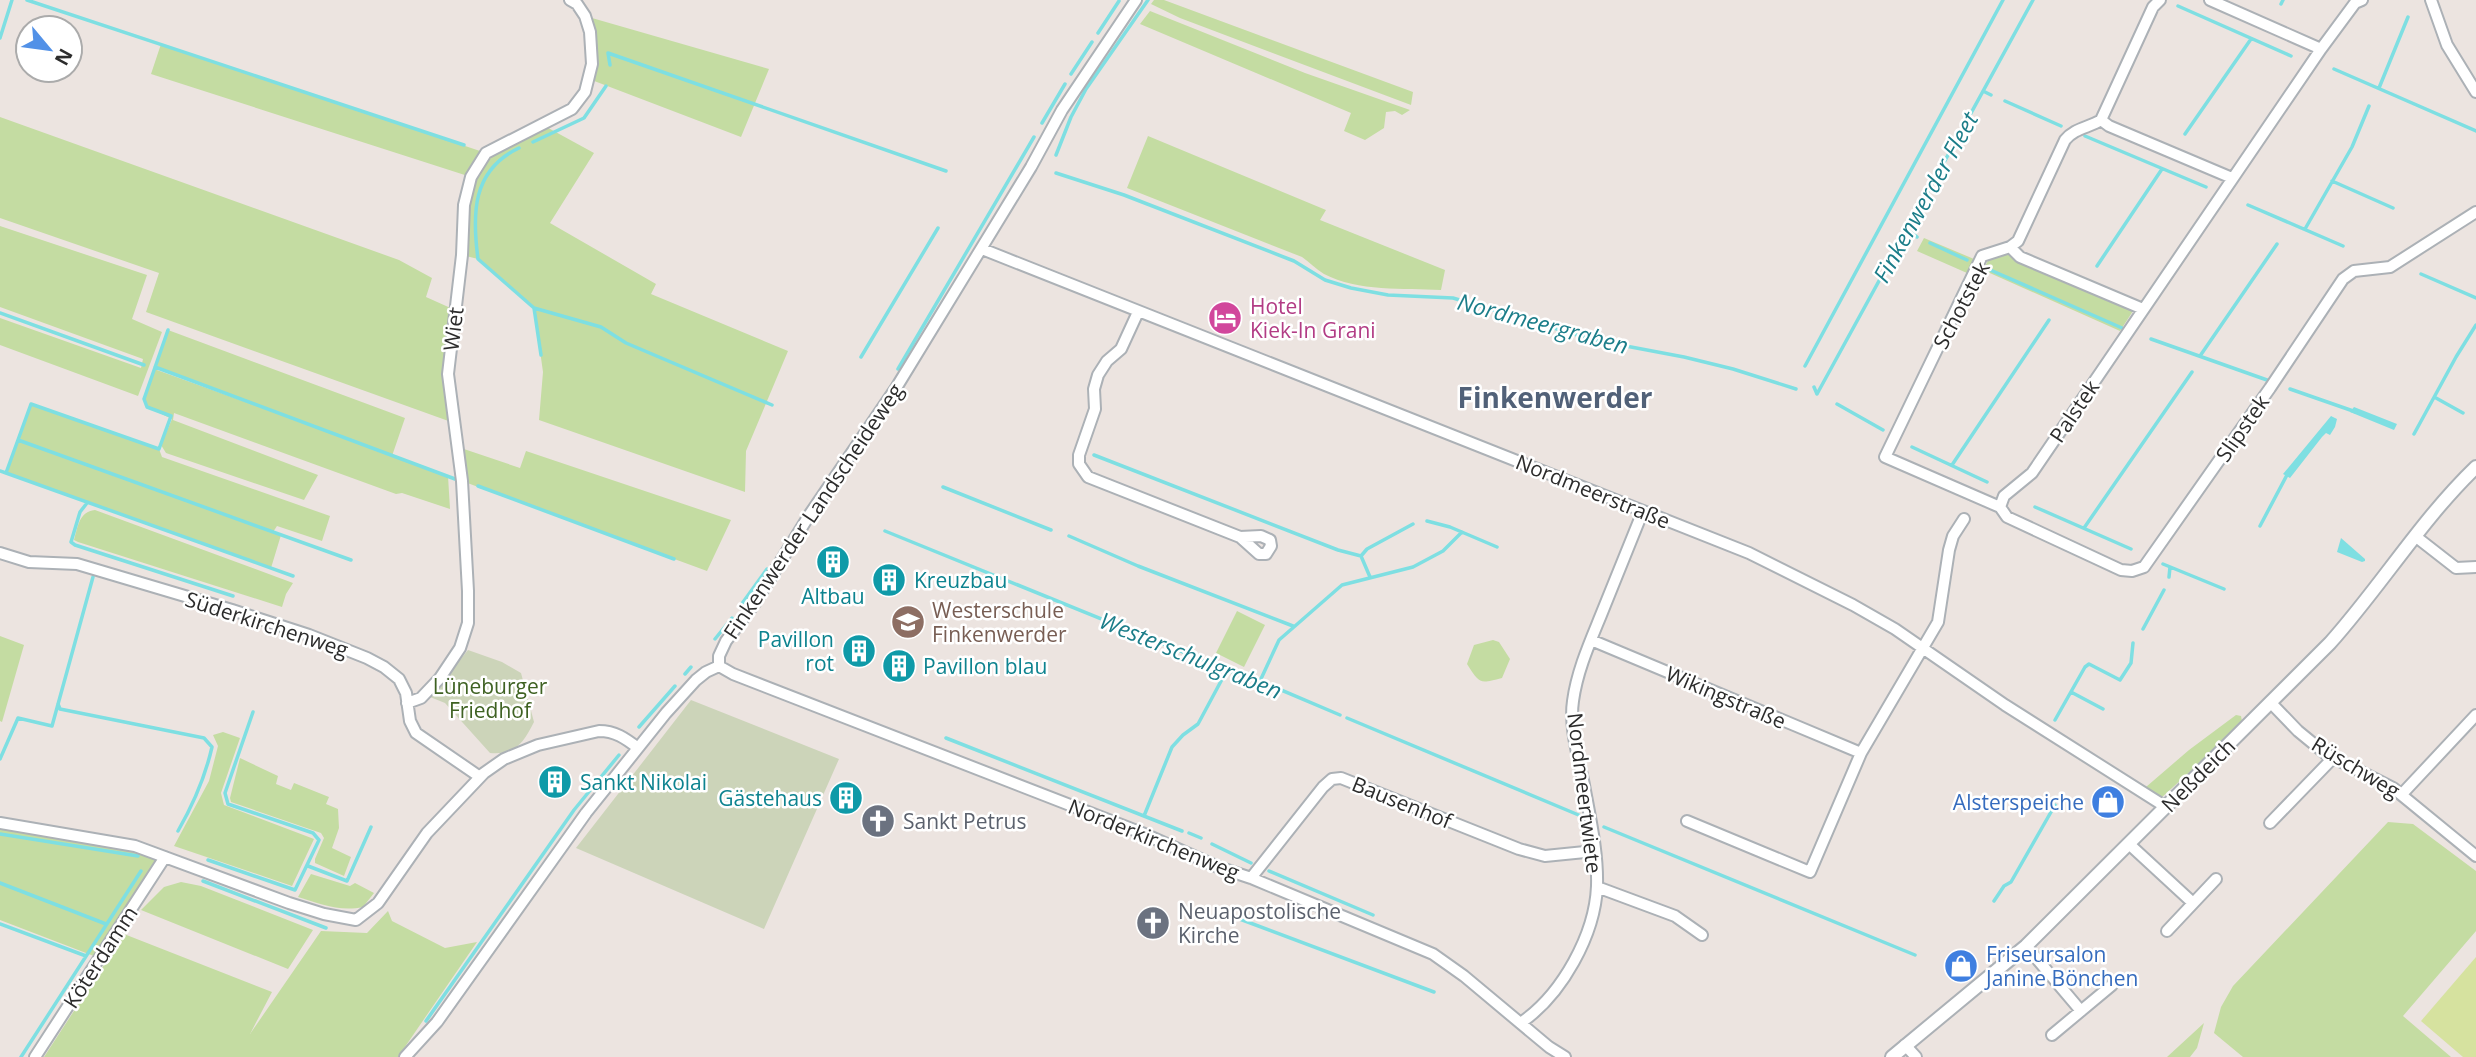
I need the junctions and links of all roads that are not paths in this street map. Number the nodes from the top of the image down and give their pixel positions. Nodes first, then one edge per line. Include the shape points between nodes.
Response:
1 (570, 0) edge
2 (1136, 0) edge
3 (2160, 0) edge
4 (2210, 0) edge
5 (2362, 0) edge
6 (2431, 0) edge
7 (2321, 49) junction
8 (2476, 92) edge
9 (2101, 120) junction
10 (2232, 178) junction
11 (2476, 212) edge
12 (2010, 247) junction
13 (982, 248) junction
14 (2143, 309) junction
15 (1138, 312) junction
16 (2476, 467) edge
17 (2000, 507) junction
18 (1643, 511) junction
19 (1964, 519) dead end
20 (2415, 536) junction
21 (1240, 537) dead end
22 (0, 554) edge
23 (2476, 567) edge
24 (1591, 640) junction
25 (1923, 648) junction
26 (719, 666) junction
27 (407, 703) junction
28 (2271, 703) junction
29 (2476, 715) edge
30 (638, 748) junction
31 (1861, 753) junction
32 (2333, 758) junction
33 (480, 777) junction
34 (2402, 794) junction
35 (2166, 807) junction
36 (1687, 821) dead end
37 (0, 823) edge
38 (2270, 823) dead end
39 (2129, 844) junction
40 (1595, 851) junction
41 (2476, 856) edge
42 (165, 857) junction
43 (1251, 878) junction
44 (2216, 878) dead end
45 (1597, 887) junction
46 (2193, 903) junction
47 (2167, 931) dead end
48 (1702, 935) dead end
49 (2026, 946) junction
50 (2112, 985) dead end
51 (2081, 1011) junction
52 (1522, 1022) junction
53 (2052, 1035) dead end
54 (1905, 1045) junction
55 (35, 1057) edge
56 (405, 1057) edge
57 (1565, 1057) edge
58 (1892, 1057) edge
59 (1916, 1057) edge

1 - 27 street, Wiet via 585,16 590,32 592,64 585,92 572,109 486,153 471,177 464,205 448,374 462,481 468,623 460,648 440,678 421,698
2 - 13 street, Finkenwerder Landscheideweg via 1062,110
3 - 9 street
4 - 7 street
5 - 7 street, Palstek
6 - 8 street via 2447,45
7 - 10 street, Palstek
9 - 10 street
9 - 12 street, Schotstek via 2071,132 2065,140 2018,241
10 - 14 street, Palstek
11 - 17 street, Slipstek via 2390,267 2354,271 2343,279 2144,567 2121,570 2007,517
12 - 14 street via 2020,257
12 - 17 street, Schotstek via 1982,256 1885,457
13 - 15 street, Nordmeerstraße
13 - 26 street, Finkenwerder Landscheideweg via 896,388 726,641
14 - 17 street, Palstek via 2032,472 2004,496
15 - 18 street, Nordmeerstraße
15 - 21 street via 1121,349 1098,375 1095,409 1079,455 1082,471
16 - 20 street, Neßdeich
18 - 24 street, Nordmeertwiete
18 - 25 street, Nordmeerstraße via 1749,553 1853,605
19 - 25 street via 1949,550 1938,622
20 - 23 street via 2456,568
20 - 28 street, Neßdeich via 2347,623
22 - 27 street, Süderkirchenweg via 29,562 77,564 309,635 391,671 403,685
24 - 31 street, Wikingstraße
24 - 40 street, Nordmeertwiete via 1573,703 1574,734
25 - 31 street
25 - 35 street, Nordmeerstraße
26 - 30 street, Finkenwerder Landscheideweg via 695,680
26 - 43 street, Norderkirchenweg
27 - 33 street, Süderkirchenweg via 416,733
28 - 32 street, Rüschweg
28 - 35 street, Neßdeich
29 - 34 street
30 - 33 street via 621,736 599,731 538,745 504,759
30 - 56 street, Finkenwerder Landscheideweg via 437,1022
31 - 36 street via 1810,872
32 - 34 street, Rüschweg
32 - 38 street
33 - 42 street via 427,833 378,904 356,920 289,903
34 - 41 street, Rüschweg
35 - 39 street, Neßdeich
37 - 42 street via 135,846
39 - 46 street
39 - 49 street, Neßdeich
40 - 43 street, Bausenhof via 1545,856 1519,849 1340,778 1323,788
40 - 45 street, Nordmeertwiete
42 - 55 street, Köterdamm
43 - 52 street, Norderkirchenweg via 1433,954
44 - 46 street
45 - 48 street via 1675,916
45 - 52 street, Nordmeertwiete via 1587,932 1567,974 1537,1012
46 - 47 street
49 - 51 street
49 - 54 street, Neßdeich
50 - 51 street
51 - 53 street
52 - 57 street, Norderkirchenweg
54 - 58 street, Neßdeich
54 - 59 street

